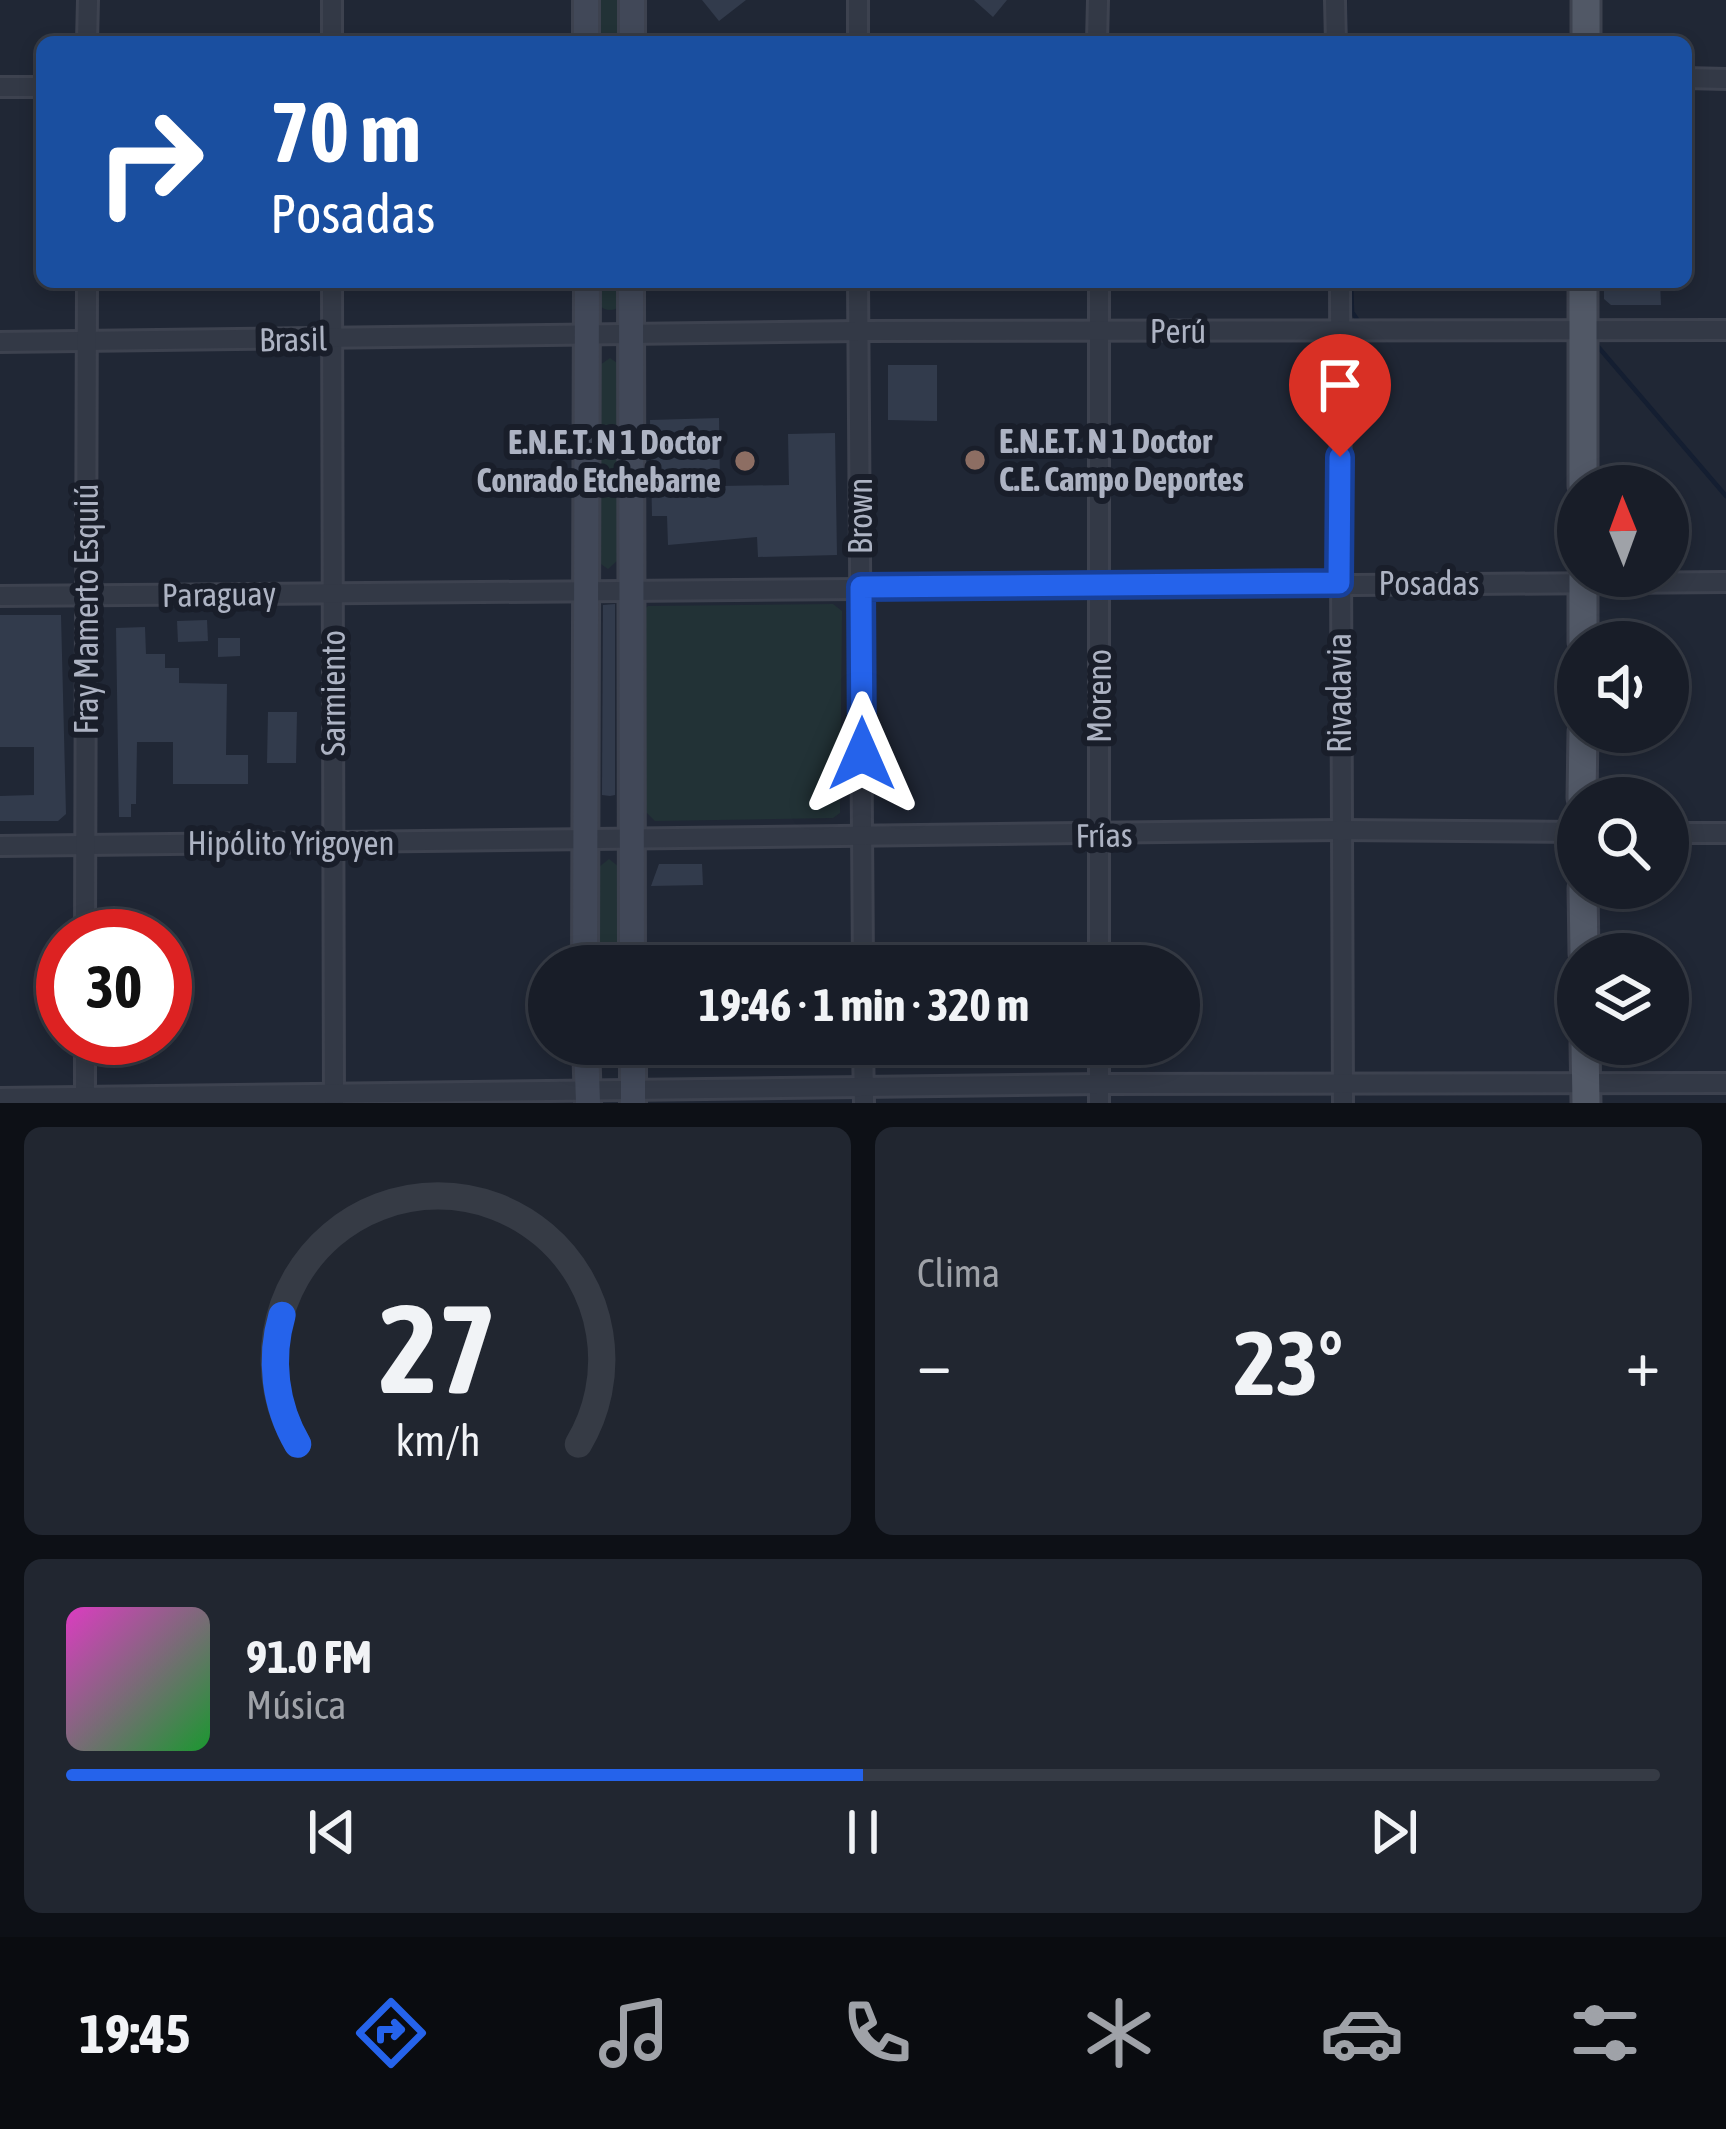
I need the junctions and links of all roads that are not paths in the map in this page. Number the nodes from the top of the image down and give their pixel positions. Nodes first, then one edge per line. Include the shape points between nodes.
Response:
1 (88, 0) edge
2 (332, 0) edge
3 (586, 0) edge
4 (632, 0) edge
5 (858, 0) edge
6 (1098, 0) edge
7 (1335, 0) edge
8 (1586, 0) edge
9 (88, 36) edge
10 (332, 36) edge
11 (586, 36) edge
12 (632, 36) edge
13 (858, 36) edge
14 (1097, 36) edge
15 (1336, 36) edge
16 (1586, 36) edge
17 (1692, 78) edge
18 (1726, 79) edge
19 (0, 87) edge
20 (36, 87) edge
21 (87, 288) edge
22 (332, 288) edge
23 (587, 288) edge
24 (631, 288) edge
25 (858, 288) edge
26 (1099, 288) edge
27 (1340, 288) edge
28 (1583, 288) edge
29 (1726, 330) edge
30 (858, 331) junction
31 (1100, 331) junction
32 (1340, 331) junction
33 (1583, 331) junction
34 (631, 334) junction
35 (587, 336) junction
36 (332, 339) junction
37 (87, 342) junction
38 (0, 343) edge
39 (1583, 465) edge
40 (1557, 579) edge
41 (1689, 581) edge
42 (1726, 582) edge
43 (1339, 583) junction
44 (1098, 584) junction
45 (861, 587) junction
46 (583, 591) junction
47 (628, 591) junction
48 (333, 593) junction
49 (86, 595) junction
50 (0, 596) edge
51 (1340, 830) junction
52 (1557, 832) edge
53 (1689, 832) edge
54 (1726, 833) edge
55 (1100, 835) junction
56 (862, 838) junction
57 (582, 841) junction
58 (630, 842) junction
59 (334, 843) junction
60 (85, 845) junction
61 (0, 846) edge
62 (85, 909) edge
63 (584, 945) edge
64 (632, 945) edge
65 (863, 945) edge
66 (1099, 945) edge
67 (85, 1065) edge
68 (587, 1065) edge
69 (633, 1065) edge
70 (863, 1065) edge
71 (1726, 1083) edge
72 (1343, 1093) edge
73 (1586, 1093) edge
74 (1099, 1094) edge
75 (864, 1095) edge
76 (633, 1096) edge
77 (588, 1097) edge
78 (0, 1098) edge
79 (334, 1098) edge
80 (85, 1100) edge

1 - 9 street
2 - 10 street
3 - 11 street
4 - 12 street
5 - 13 street
6 - 14 street
7 - 15 street
8 - 16 main road
17 - 18 street
19 - 20 street
21 - 37 street, Fray Mamerto Esquiú
22 - 36 street, Sarmiento
23 - 35 street
24 - 34 street
25 - 30 street, Brown
26 - 31 street, Moreno
27 - 32 street, Rivadavia
28 - 33 main road
29 - 33 street, Perú
30 - 31 street, Perú
30 - 34 street, Perú
30 - 45 street, Brown
31 - 32 street, Perú
31 - 44 street, Moreno
32 - 33 street, Perú
32 - 43 street, Rivadavia
33 - 39 main road
34 - 35 street, Brasil
34 - 47 street
35 - 36 street, Brasil
35 - 46 street
36 - 37 street, Brasil
36 - 48 street, Sarmiento
37 - 38 street, Brasil
37 - 49 street, Fray Mamerto Esquiú
40 - 43 street, Posadas
41 - 42 street, Posadas
43 - 44 street, Posadas
43 - 51 street, Rivadavia
44 - 45 street, Posadas
44 - 55 street, Moreno
45 - 47 street, Posadas
45 - 56 street, Brown
46 - 47 street, Posadas
46 - 48 street, Paraguay
46 - 57 street
47 - 58 street
48 - 49 street, Paraguay
48 - 59 street, Sarmiento
49 - 50 street, Paraguay
49 - 60 street, Fray Mamerto Esquiú
51 - 52 street, Frías
51 - 55 street, Frías
51 - 72 street, Rivadavia
53 - 54 street
55 - 56 street, Frías
55 - 66 street, Moreno
56 - 58 street, Frías
56 - 65 street, Brown
57 - 58 street, Hipólito Yrigoyen
57 - 59 street, Hipólito Yrigoyen
57 - 63 street
58 - 64 street
59 - 60 street, Hipólito Yrigoyen
59 - 79 street, Sarmiento
60 - 61 street, Hipólito Yrigoyen
60 - 62 street, Fray Mamerto Esquiú
67 - 80 street
68 - 77 street
69 - 76 street
70 - 75 street
71 - 73 street
72 - 73 street
72 - 74 street
74 - 75 street
75 - 76 street
76 - 77 street
77 - 79 street
78 - 80 street
79 - 80 street

